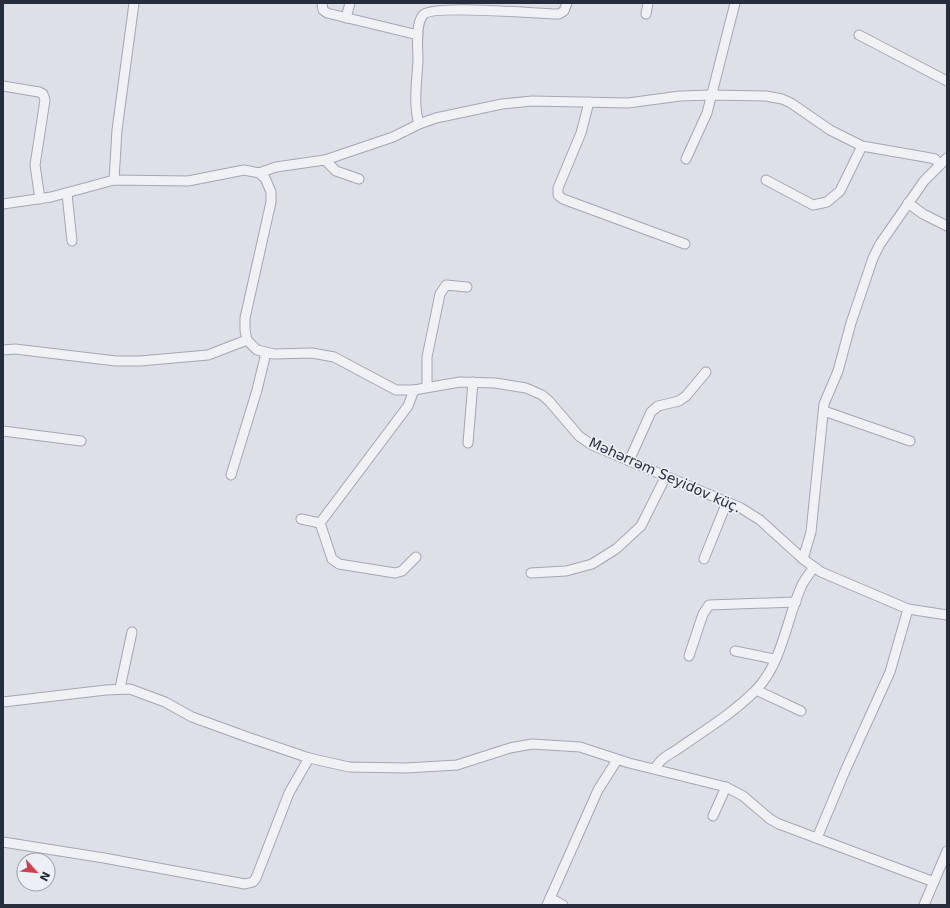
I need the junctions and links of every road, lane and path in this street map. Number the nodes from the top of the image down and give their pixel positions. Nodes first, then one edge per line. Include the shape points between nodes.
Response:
1 (134, 3) edge
2 (322, 3) edge
3 (350, 3) edge
4 (566, 3) edge
5 (648, 3) edge
6 (735, 3) edge
7 (646, 14) dead end
8 (346, 18) junction
9 (418, 35) junction
10 (860, 35) dead end
11 (947, 81) edge
12 (3, 86) edge
13 (712, 95) junction
14 (589, 102) junction
15 (419, 124) junction
16 (862, 146) junction
17 (686, 159) dead end
18 (325, 160) junction
19 (944, 161) edge
20 (259, 173) junction
21 (359, 179) dead end
22 (114, 180) junction
23 (766, 180) dead end
24 (67, 194) junction
25 (40, 199) junction
26 (908, 203) junction
27 (3, 204) edge
28 (947, 226) edge
29 (72, 241) dead end
30 (686, 244) dead end
31 (467, 287) dead end
32 (247, 340) junction
33 (3, 350) edge
34 (266, 353) junction
35 (706, 372) dead end
36 (473, 382) junction
37 (427, 387) junction
38 (414, 390) junction
39 (824, 411) junction
40 (3, 432) edge
41 (81, 441) dead end
42 (910, 441) dead end
43 (468, 443) dead end
44 (629, 461) junction
45 (231, 475) dead end
46 (666, 476) junction
47 (727, 502) junction
48 (301, 519) dead end
49 (320, 523) junction
50 (416, 557) dead end
51 (704, 559) dead end
52 (803, 559) junction
53 (814, 567) junction
54 (531, 573) dead end
55 (796, 602) junction
56 (908, 609) junction
57 (947, 615) edge
58 (132, 632) dead end
59 (735, 651) dead end
60 (689, 656) dead end
61 (774, 659) junction
62 (120, 688) junction
63 (756, 690) junction
64 (3, 702) edge
65 (800, 711) dead end
66 (309, 758) junction
67 (617, 760) junction
68 (655, 769) junction
69 (726, 787) junction
70 (713, 816) dead end
71 (818, 838) junction
72 (3, 842) edge
73 (947, 851) edge
74 (934, 882) junction
75 (549, 902) edge
76 (928, 904) edge
77 (563, 905) edge

1 - 22 street via 117,130
2 - 8 street via 322,10
3 - 8 street
4 - 9 street via 564,11 560,14 433,10 423,15
5 - 7 street
6 - 13 street
8 - 9 street
9 - 15 street via 416,106
10 - 11 street
12 - 25 street via 39,92 45,100 35,165
13 - 14 street via 680,96 628,103
13 - 16 street via 766,96 782,99 830,130
13 - 17 street via 707,113
14 - 15 street via 502,104
14 - 30 street via 581,133 558,188 558,195
15 - 18 street via 393,137
16 - 19 street
16 - 23 street via 840,191 827,202 813,205
18 - 20 street via 276,167
18 - 21 street via 336,171
19 - 26 street via 924,181
20 - 22 street via 244,170 188,181
20 - 32 street via 269,184 271,202 245,318
22 - 24 street
24 - 25 street
24 - 29 street
25 - 27 street
26 - 28 street
26 - 39 street via 873,258 838,371 824,404
31 - 37 street via 446,285 440,294 427,357
32 - 33 street via 208,355 140,361
32 - 34 street via 252,346
34 - 38 street, Məhərrəm Seyidov küç. via 312,353 334,357 388,387 404,391
34 - 45 street
35 - 44 street via 686,396 679,401 658,406 651,412
36 - 37 street, Məhərrəm Seyidov küç.
36 - 43 street
36 - 44 street, Məhərrəm Seyidov küç. via 515,385 542,395 584,441
37 - 38 street, Məhərrəm Seyidov küç.
38 - 49 street via 408,406
39 - 42 street
39 - 52 street via 811,532
40 - 41 street
44 - 46 street, Məhərrəm Seyidov küç.
46 - 47 street, Məhərrəm Seyidov küç.
46 - 54 street via 642,526 616,549 592,564 566,571
47 - 51 street
47 - 52 street, Məhərrəm Seyidov küç. via 760,520
48 - 49 street
49 - 50 street via 332,559 339,564 395,573 402,571
52 - 53 street, Məhərrəm Seyidov küç.
53 - 55 street via 802,585
53 - 56 street, Məhərrəm Seyidov küç. via 889,603
55 - 60 street via 708,605
55 - 61 street
56 - 57 street, Məhərrəm Seyidov küç.
56 - 71 street via 890,672
58 - 62 street
59 - 61 street
61 - 63 street
62 - 64 street
62 - 66 street via 142,692 192,717
63 - 65 street
63 - 68 street via 692,740 664,757
66 - 67 street via 349,767 450,766 532,744 580,747
66 - 72 street via 289,793 256,878 246,884
67 - 68 street
67 - 75 street via 598,790
68 - 69 street
69 - 70 street
69 - 71 street via 743,796 770,819
71 - 74 street
73 - 74 street
74 - 76 street
75 - 77 street

